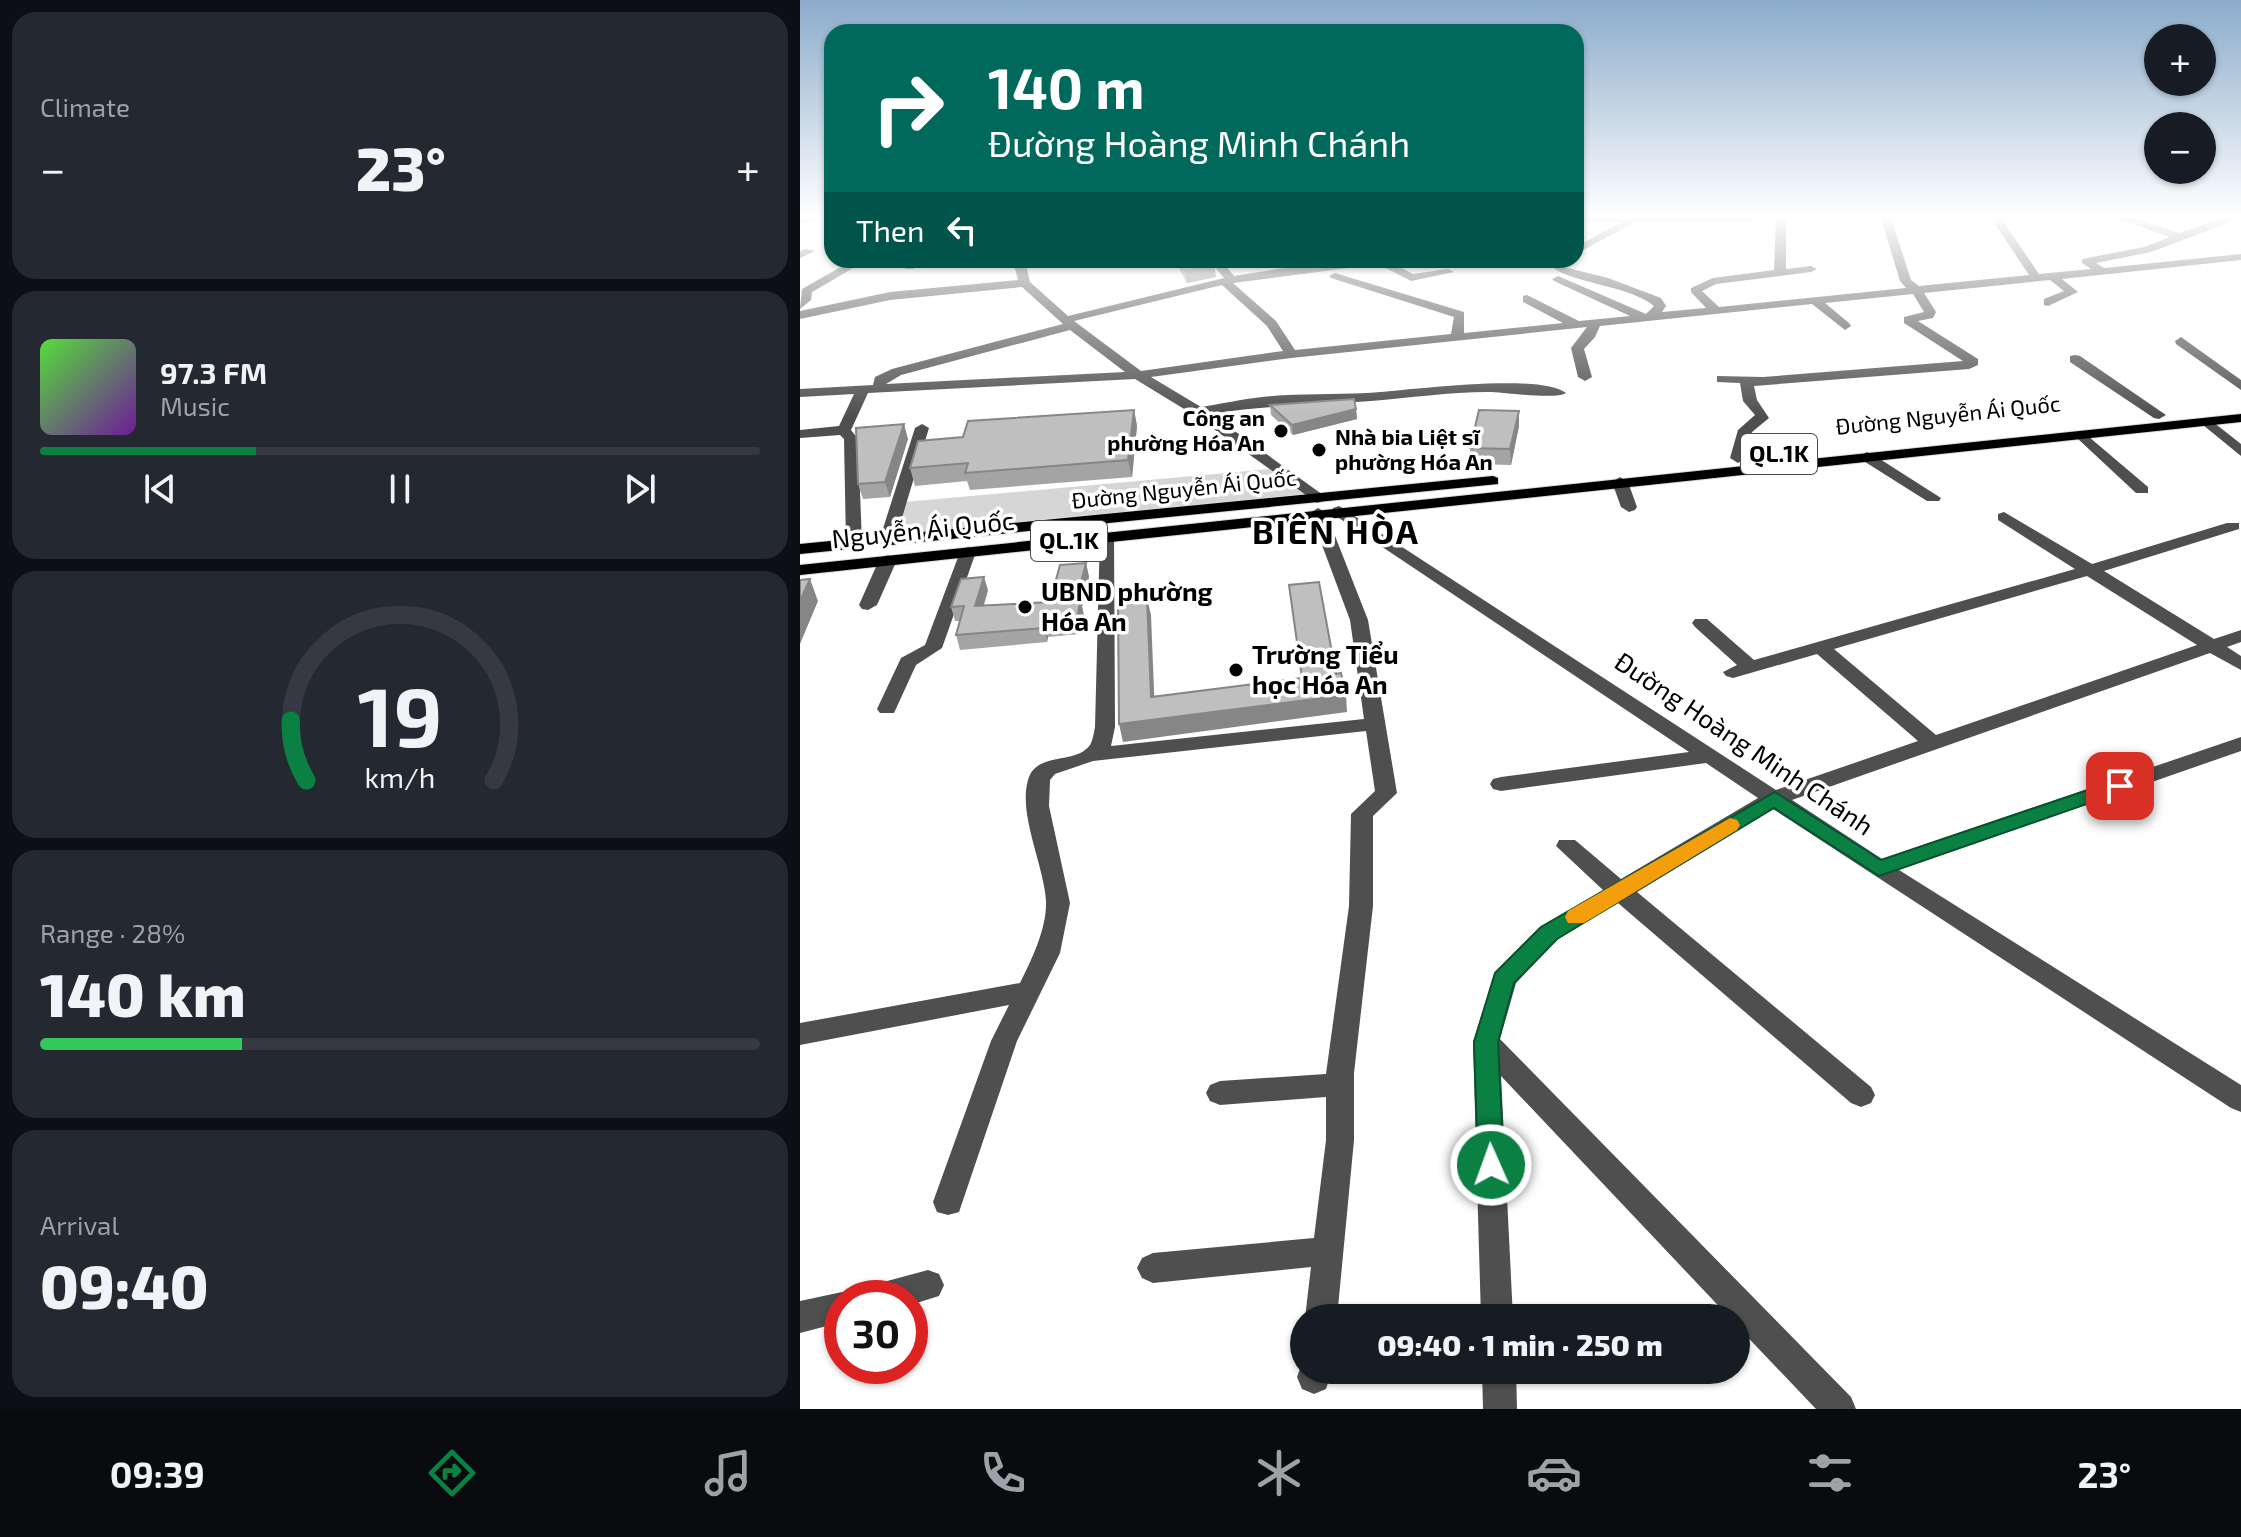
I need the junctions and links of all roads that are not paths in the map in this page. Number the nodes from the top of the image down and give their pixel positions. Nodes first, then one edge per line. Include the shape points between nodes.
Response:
1 (1017, 284) edge
2 (1026, 284) edge
3 (1213, 284) edge
4 (1231, 284) edge
5 (1360, 284) edge
6 (1570, 284) edge
7 (1613, 284) edge
8 (1705, 284) edge
9 (1909, 284) edge
10 (1989, 284) edge
11 (2062, 284) edge
12 (803, 290) edge
13 (1917, 291) junction
14 (1527, 299) dead end
15 (1814, 300) junction
16 (2048, 302) dead end
17 (800, 305) edge
18 (1716, 311) junction
19 (800, 315) edge
20 (1649, 318) junction
21 (1068, 323) junction
22 (1595, 323) junction
23 (1578, 325) junction
24 (1845, 326) dead end
25 (1457, 337) junction
26 (2181, 341) dead end
27 (1291, 354) junction
28 (2075, 359) dead end
29 (1138, 375) junction
30 (1585, 377) dead end
31 (1722, 379) dead end
32 (1762, 380) junction
33 (2241, 386) edge
34 (871, 390) junction
35 (800, 393) edge
36 (1559, 393) dead end
37 (2241, 407) edge
38 (1199, 412) junction
39 (2159, 415) junction
40 (2241, 418) edge
41 (2208, 422) junction
42 (2174, 425) junction
43 (922, 428) dead end
44 (844, 430) junction
45 (800, 434) edge
46 (2082, 435) junction
47 (2241, 452) edge
48 (1867, 457) junction
49 (1738, 458) junction
50 (1620, 482) junction
51 (2142, 490) dead end
52 (1933, 498) dead end
53 (1325, 507) junction
54 (1629, 507) dead end
55 (2004, 517) dead end
56 (2233, 526) dead end
57 (1106, 537) junction
58 (887, 541) junction
59 (854, 544) junction
60 (800, 549) edge
61 (968, 552) junction
62 (888, 560) junction
63 (800, 570) edge
64 (2090, 570) junction
65 (868, 605) dead end
66 (1701, 623) dead end
67 (2241, 636) edge
68 (2213, 646) junction
69 (1820, 647) junction
70 (2241, 664) edge
71 (887, 709) dead end
72 (1376, 724) junction
73 (1933, 743) junction
74 (2241, 744) edge
75 (1091, 755) junction
76 (1712, 756) junction
77 (1501, 784) dead end
78 (1775, 798) junction
79 (1567, 846) dead end
80 (1879, 868) junction
81 (1619, 891) junction
82 (1029, 991) junction
83 (800, 1034) edge
84 (1486, 1042) junction
85 (1340, 1085) junction
86 (1220, 1093) dead end
87 (1861, 1095) dead end
88 (2241, 1100) edge
89 (948, 1202) dead end
90 (1328, 1251) junction
91 (1153, 1268) dead end
92 (1322, 1304) edge
93 (1496, 1304) edge
94 (824, 1311) edge
95 (800, 1317) edge
96 (1499, 1384) edge
97 (1500, 1409) edge
98 (1839, 1409) edge

1 - 19 street via 890,296
2 - 21 street, Đường Hoàng Minh Chánh
3 - 21 street
4 - 27 street via 1272,324
5 - 25 street via 1460,315
6 - 20 street
7 - 20 street via 1657,301 1660,306
8 - 18 street via 1695,290
9 - 13 street
10 - 13 street
11 - 16 street via 2072,292
12 - 17 street via 808,295
13 - 15 street
13 - 32 street via 1930,312 1908,320 1973,362 1969,365
14 - 23 street
15 - 18 street
15 - 24 street
18 - 20 street
20 - 22 street
21 - 29 street, Đường Hoàng Minh Chánh
21 - 34 street via 888,375
22 - 23 street
22 - 30 street via 1577,348
23 - 25 street
25 - 27 street
26 - 33 street
27 - 29 street
28 - 39 street
29 - 34 street
29 - 38 street, Đường Hoàng Minh Chánh
31 - 32 street
32 - 49 street via 1745,385 1762,418 1745,430
34 - 35 street
34 - 44 street
36 - 38 street via 1464,388 1263,401
37 - 39 main road, Đường Nguyễn Ái Quốc / QL.1K
38 - 53 street, Đường Hoàng Minh Chánh
39 - 42 main road
39 - 49 main road, Đường Nguyễn Ái Quốc / QL.1K
40 - 41 main road, Đường Nguyễn Ái Quốc / QL.1K
41 - 42 main road, Đường Nguyễn Ái Quốc / QL.1K
41 - 47 street
42 - 46 main road, Đường Nguyễn Ái Quốc / QL.1K
43 - 58 street
44 - 45 street
44 - 59 street via 851,439
46 - 48 main road, Đường Nguyễn Ái Quốc / QL.1K
46 - 51 street
48 - 50 main road, Đường Nguyễn Ái Quốc / QL.1K
48 - 52 street
49 - 53 main road, Đường Nguyễn Ái Quốc / QL.1K
50 - 53 main road, Đường Nguyễn Ái Quốc / QL.1K
50 - 54 street
53 - 57 main road, Nguyễn Ái Quốc / QL.1K
53 - 58 main road, Đường Nguyễn Ái Quốc / QL.1K
53 - 72 street via 1359,620
53 - 76 street, Đường Hoàng Minh Chánh
55 - 64 street
56 - 64 street
57 - 61 main road, Nguyễn Ái Quốc / QL.1K
57 - 75 street via 1105,727 1101,746
58 - 59 main road, Đường Nguyễn Ái Quốc / QL.1K
59 - 60 main road, Đường Nguyễn Ái Quốc / QL.1K
61 - 62 main road, Nguyễn Ái Quốc / QL.1K
61 - 71 street via 933,648 908,662
62 - 63 main road, Nguyễn Ái Quốc / QL.1K
62 - 65 street
64 - 68 street
64 - 69 street
66 - 69 street via 1742,669
67 - 68 street
68 - 70 street
68 - 73 street
69 - 73 street
72 - 75 street
72 - 85 street via 1386,793 1362,814 1361,906
73 - 78 street
74 - 80 street
75 - 82 street via 1047,769 1039,779 1038,806 1058,903 1048,953
76 - 77 street
76 - 78 street, Đường Hoàng Minh Chánh
78 - 80 street, Đường Hoàng Minh Chánh
78 - 81 street
79 - 81 street
80 - 88 street, Đường Hoàng Minh Chánh
81 - 84 street via 1549,933 1504,979
81 - 87 street
82 - 83 street
82 - 89 street via 1004,1041
84 - 93 street
84 - 98 street
85 - 86 street
85 - 90 street
90 - 91 street
90 - 92 street
94 - 95 street
96 - 97 street

